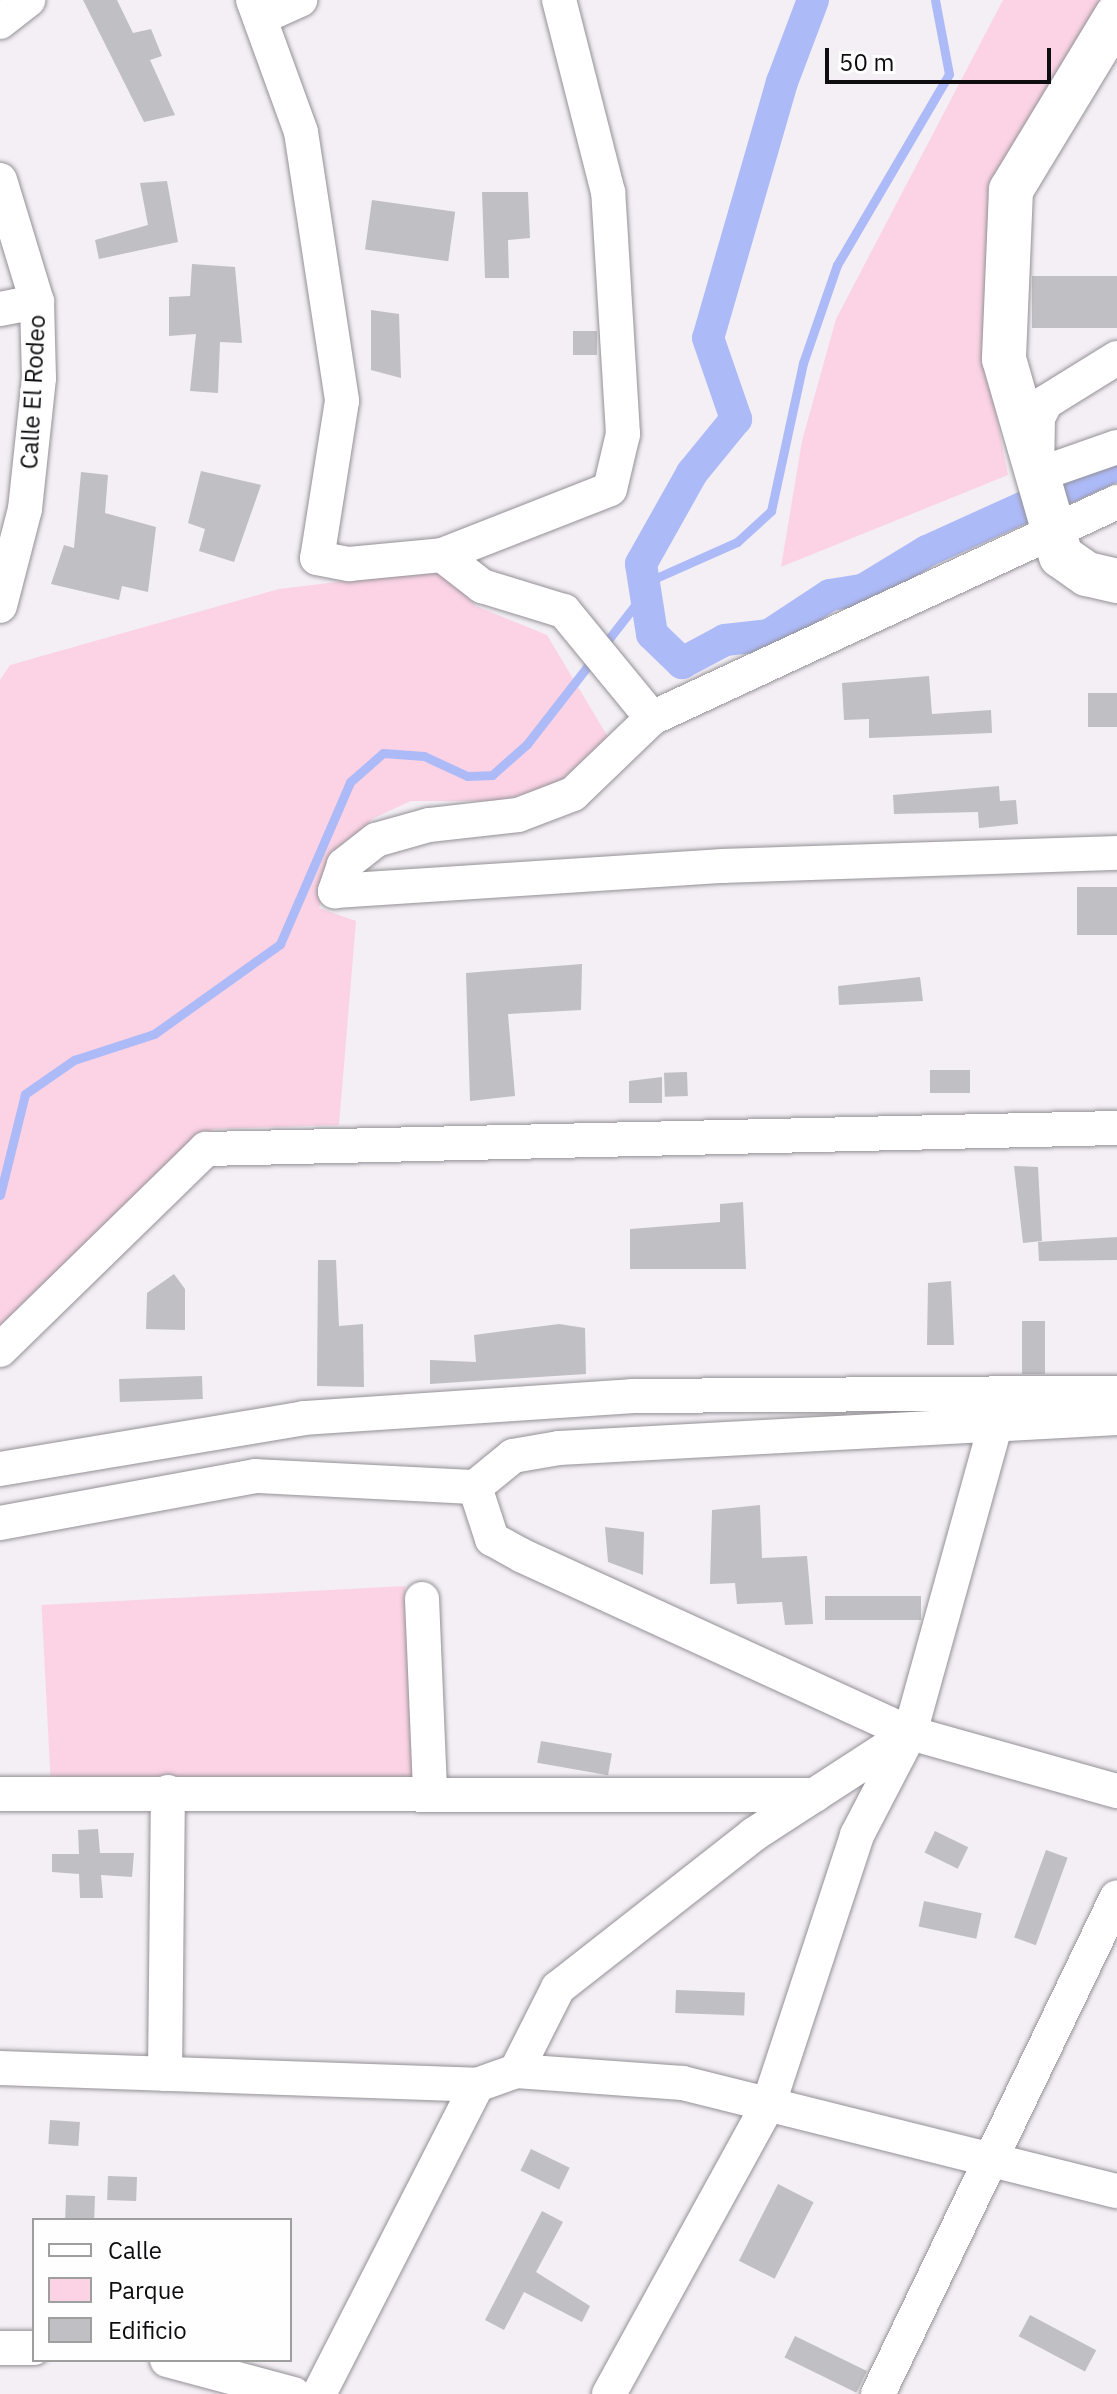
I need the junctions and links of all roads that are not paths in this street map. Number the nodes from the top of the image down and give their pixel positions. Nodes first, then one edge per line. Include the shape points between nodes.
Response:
1 (28, 0) edge
2 (300, 0) edge
3 (559, 0) edge
4 (258, 9) edge
5 (1117, 15) edge
6 (0, 22) edge
7 (0, 180) edge
8 (37, 302) junction
9 (0, 309) edge
10 (1117, 358) edge
11 (1117, 447) edge
12 (1117, 502) edge
13 (1044, 504) junction
14 (442, 555) junction
15 (1117, 581) edge
16 (0, 606) edge
17 (652, 718) junction
18 (1117, 853) edge
19 (1117, 1128) edge
20 (0, 1350) edge
21 (1117, 1393) edge
22 (1117, 1418) edge
23 (995, 1426) junction
24 (0, 1469) edge
25 (475, 1487) junction
26 (0, 1523) edge
27 (422, 1599) dead end
28 (910, 1733) junction
29 (1117, 1791) edge
30 (168, 1792) junction
31 (430, 1793) junction
32 (0, 1794) edge
33 (815, 1795) junction
34 (1117, 1897) edge
35 (0, 2068) edge
36 (516, 2071) junction
37 (165, 2074) junction
38 (477, 2085) junction
39 (769, 2103) junction
40 (987, 2161) junction
41 (1117, 2191) edge
42 (0, 2348) edge
43 (32, 2348) edge
44 (174, 2362) edge
45 (294, 2394) edge
46 (319, 2394) edge
47 (609, 2394) edge
48 (878, 2394) edge

1 - 6 street
2 - 4 street
3 - 14 street via 608,192 623,434 610,489
4 - 14 street via 301,132 342,401 317,558 349,564
5 - 13 street via 1011,190 1004,359
7 - 8 street, Calle El Rodeo
8 - 9 street
8 - 16 street, Calle El Rodeo via 35,441
10 - 13 street via 1046,402 1038,418
11 - 13 street
12 - 13 street
13 - 15 street via 1061,556 1087,574
13 - 17 street
14 - 17 street via 482,586 564,611
17 - 18 street via 573,794 518,815 429,825 376,840 344,865 335,891 739,865
19 - 20 street via 206,1149
21 - 24 street via 632,1396 304,1418
22 - 23 street
23 - 25 street via 559,1448 513,1456
23 - 28 street
25 - 26 street via 256,1476
25 - 28 street via 492,1539
27 - 31 street
28 - 29 street
28 - 33 street
28 - 39 street via 857,1835
30 - 31 street
30 - 32 street
30 - 37 street
31 - 33 street
33 - 36 street via 558,1988
34 - 40 street
35 - 37 street
36 - 38 street
36 - 39 street via 683,2083
37 - 38 street
38 - 46 street
39 - 40 street
39 - 47 street
40 - 41 street
40 - 48 street
42 - 43 street
44 - 45 street

